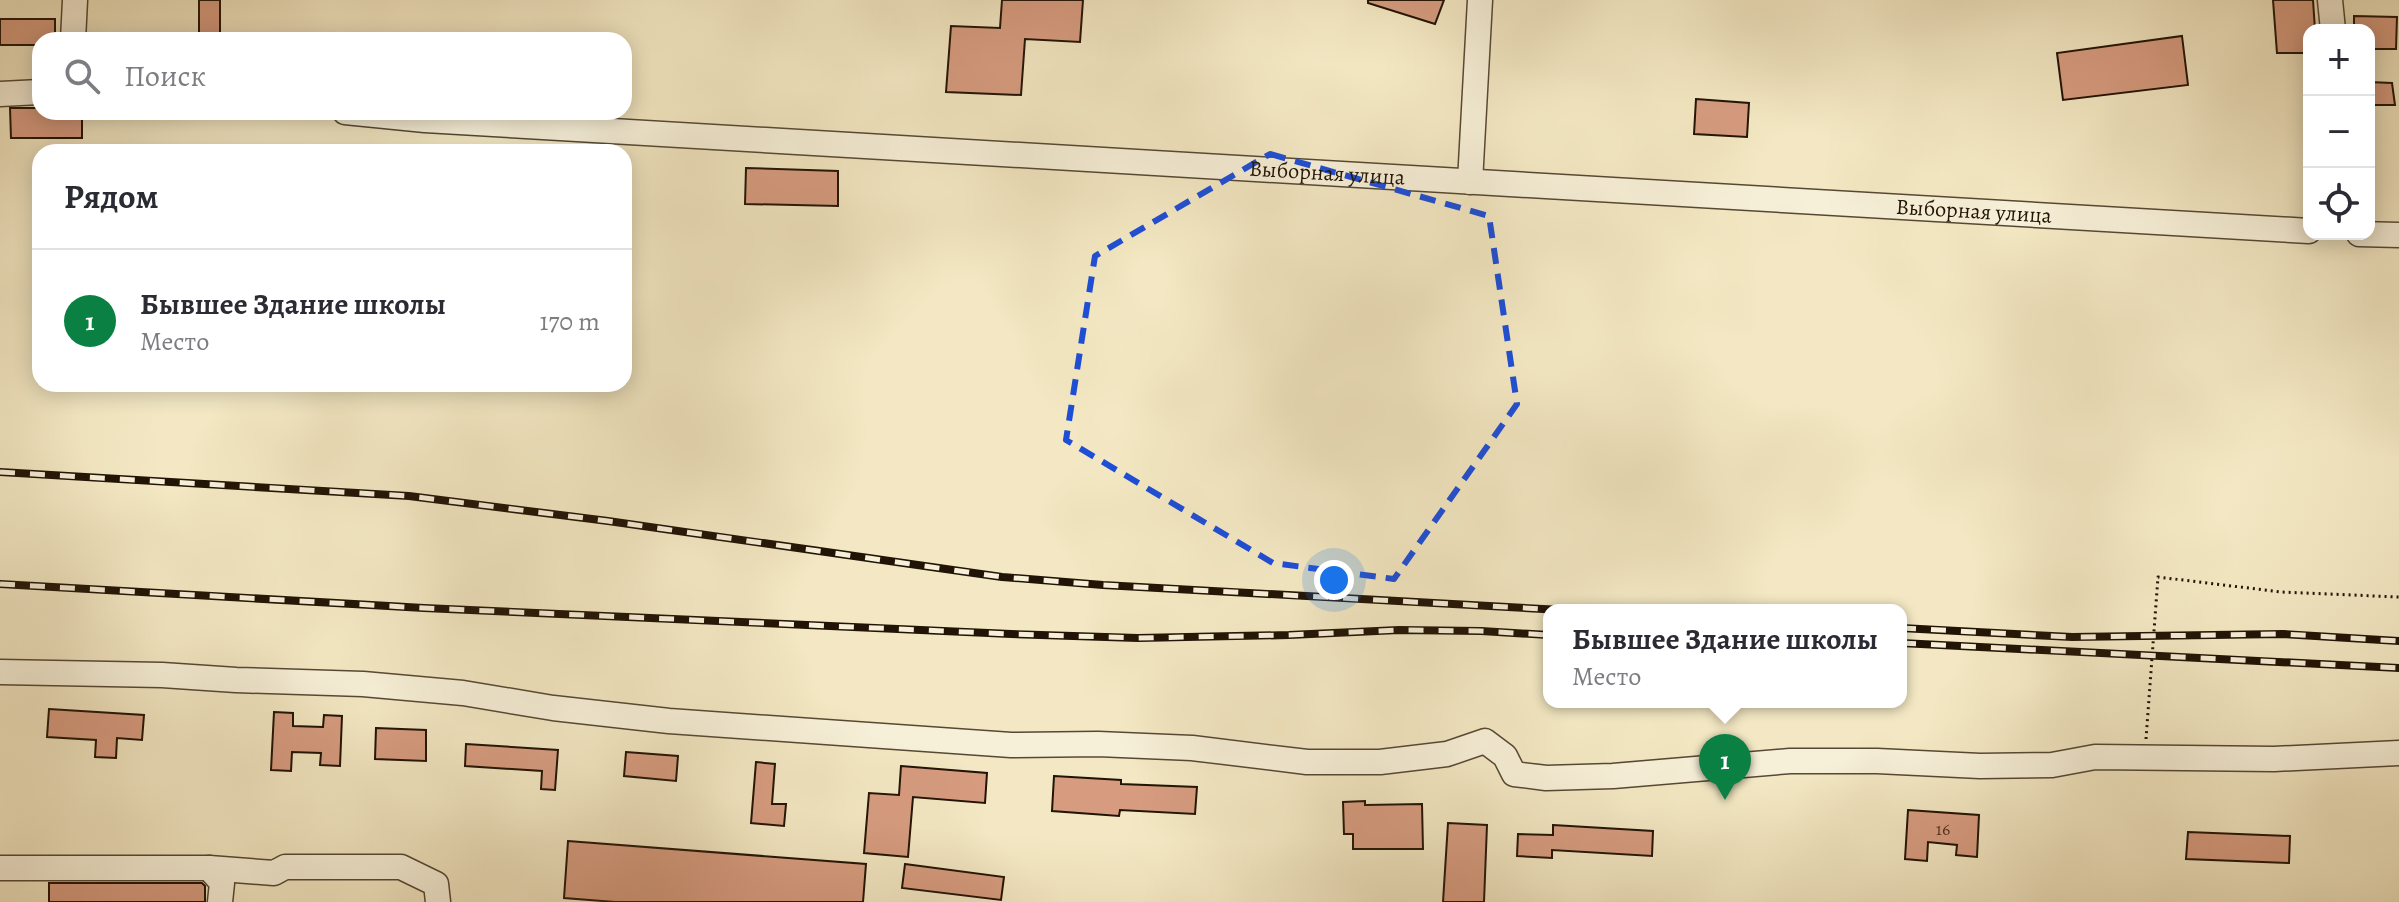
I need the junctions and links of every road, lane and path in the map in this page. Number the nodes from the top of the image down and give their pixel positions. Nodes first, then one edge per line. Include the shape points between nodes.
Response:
1 (75, 0) edge
2 (1480, 0) edge
3 (2330, 0) edge
4 (2332, 24) edge
5 (73, 32) edge
6 (32, 92) edge
7 (0, 94) edge
8 (434, 120) edge
9 (1470, 182) junction
10 (2303, 231) edge
11 (2375, 234) edge
12 (2399, 235) edge
13 (2399, 597) edge
14 (0, 672) edge
15 (2399, 753) edge
16 (2144, 759) junction
17 (0, 868) edge
18 (209, 868) junction
19 (221, 902) edge
20 (438, 902) edge

1 - 5 street
2 - 9 street
3 - 4 street
6 - 7 street
8 - 9 street, Выборная улица
9 - 10 street, Выборная улица
11 - 12 street
13 - 16 path via 2281,592 2158,577
14 - 16 street via 363,684 669,721 1011,745 1192,748 1307,762 1433,756 1485,741 1505,756 1514,774 1546,778 1790,761 1980,766 2052,765 2095,757
15 - 16 street
17 - 18 street
18 - 19 street via 222,883
18 - 20 street via 274,873 285,867 401,867 436,884

